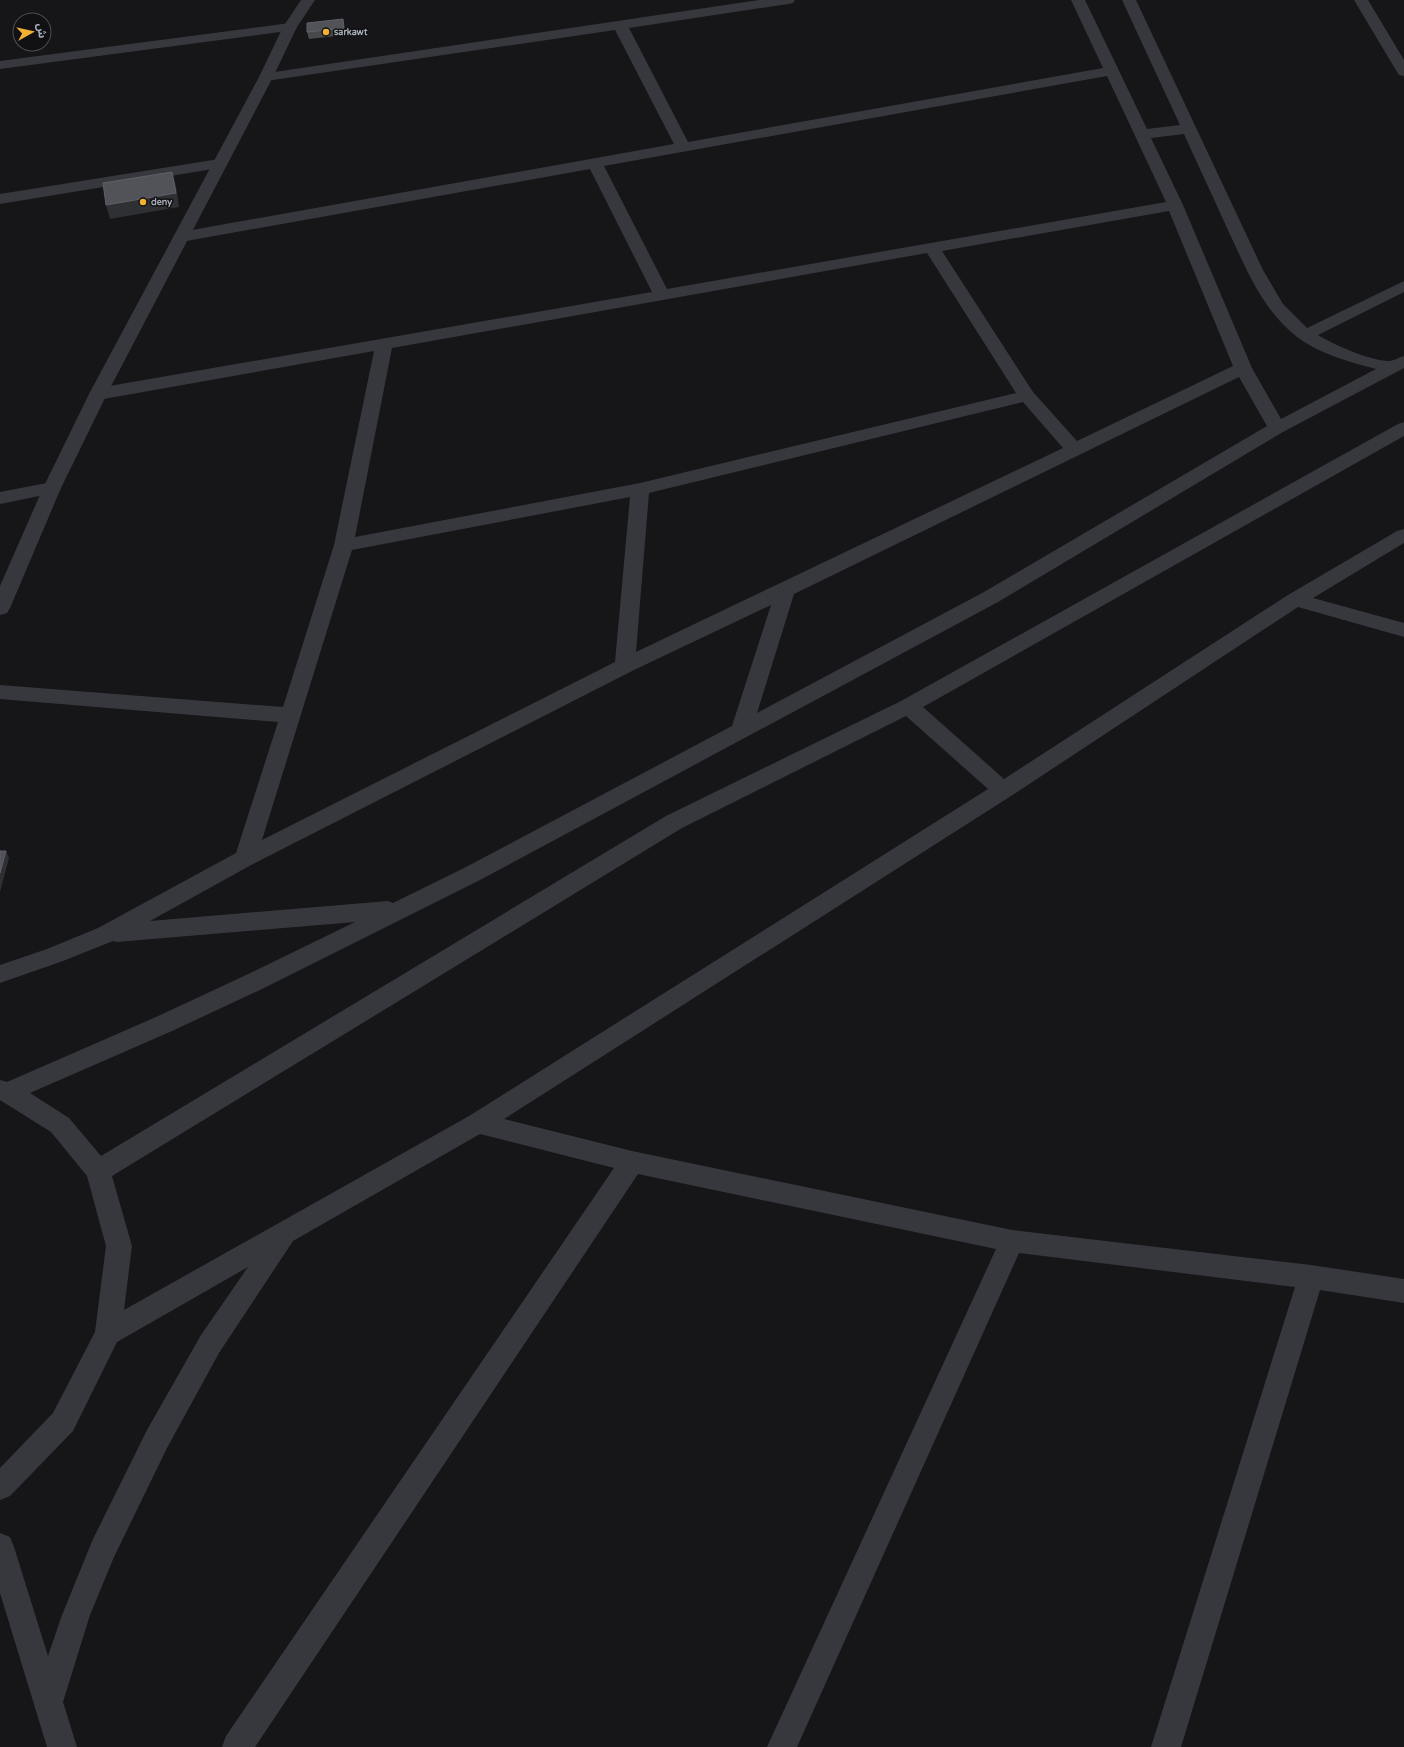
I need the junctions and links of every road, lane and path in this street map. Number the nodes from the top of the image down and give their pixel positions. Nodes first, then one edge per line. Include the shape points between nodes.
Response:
1 (308, 0) edge
2 (788, 0) edge
3 (1078, 0) edge
4 (1129, 0) edge
5 (1361, 0) edge
6 (620, 25) junction
7 (290, 27) junction
8 (0, 65) edge
9 (1112, 71) junction
10 (1404, 72) edge
11 (266, 77) junction
12 (1188, 128) junction
13 (1141, 134) junction
14 (683, 147) junction
15 (595, 163) junction
16 (219, 164) junction
17 (0, 199) edge
18 (1175, 205) junction
19 (181, 237) junction
20 (932, 248) junction
21 (1404, 286) edge
22 (662, 295) junction
23 (1305, 335) junction
24 (384, 344) junction
25 (1398, 364) edge
26 (1243, 368) junction
27 (98, 394) junction
28 (1027, 396) junction
29 (1277, 428) junction
30 (1404, 428) edge
31 (1074, 449) junction
32 (52, 488) junction
33 (640, 489) junction
34 (0, 498) edge
35 (1404, 535) edge
36 (344, 545) junction
37 (785, 590) junction
38 (1294, 600) junction
39 (0, 608) edge
40 (1404, 630) edge
41 (625, 666) junction
42 (0, 692) edge
43 (908, 706) junction
44 (289, 715) junction
45 (741, 731) junction
46 (1003, 790) junction
47 (244, 858) junction
48 (399, 909) junction
49 (106, 934) junction
50 (0, 974) edge
51 (4, 1091) edge
52 (478, 1123) junction
53 (632, 1162) junction
54 (98, 1172) junction
55 (285, 1233) junction
56 (1012, 1241) junction
57 (1311, 1278) junction
58 (1404, 1291) edge
59 (108, 1333) junction
60 (0, 1487) edge
61 (0, 1547) edge
62 (48, 1702) junction
63 (62, 1747) edge
64 (237, 1747) edge
65 (782, 1747) edge
66 (1166, 1747) edge

1 - 7 street
2 - 6 street
3 - 9 street
4 - 12 street
5 - 10 street
6 - 11 street
6 - 14 street
7 - 8 street
7 - 11 street
9 - 13 street
9 - 14 street
11 - 16 street
12 - 13 street
12 - 23 street via 1267,292 1279,311
13 - 18 street
14 - 15 street
15 - 19 street
15 - 22 street
16 - 17 street
16 - 19 street
18 - 20 street
18 - 26 street
19 - 27 street
20 - 22 street
20 - 28 street
21 - 23 street
22 - 24 street
23 - 25 street via 1339,353 1362,361
24 - 27 street
24 - 36 street
25 - 29 street
26 - 29 street
26 - 31 street
27 - 32 street
28 - 31 street
28 - 33 street
29 - 45 street via 991,597
30 - 43 street
31 - 37 street
32 - 34 street
32 - 39 street
33 - 36 street
33 - 41 street
35 - 38 street
36 - 44 street
37 - 41 street
37 - 45 street
38 - 40 street
38 - 46 street
41 - 47 street
42 - 44 street
43 - 46 street
43 - 54 street via 674,822
44 - 47 street
45 - 48 street via 479,870
46 - 52 street
47 - 49 street
48 - 49 street
48 - 51 street via 164,1024
49 - 50 street
51 - 54 street via 60,1125
52 - 53 street
52 - 55 street
53 - 56 street
53 - 64 street
54 - 59 street via 119,1246
55 - 59 street
55 - 62 street via 210,1344 157,1439 103,1549 76,1615
56 - 57 street
56 - 65 street
57 - 58 street
57 - 66 street
59 - 60 street via 63,1422
61 - 62 street
62 - 63 street

